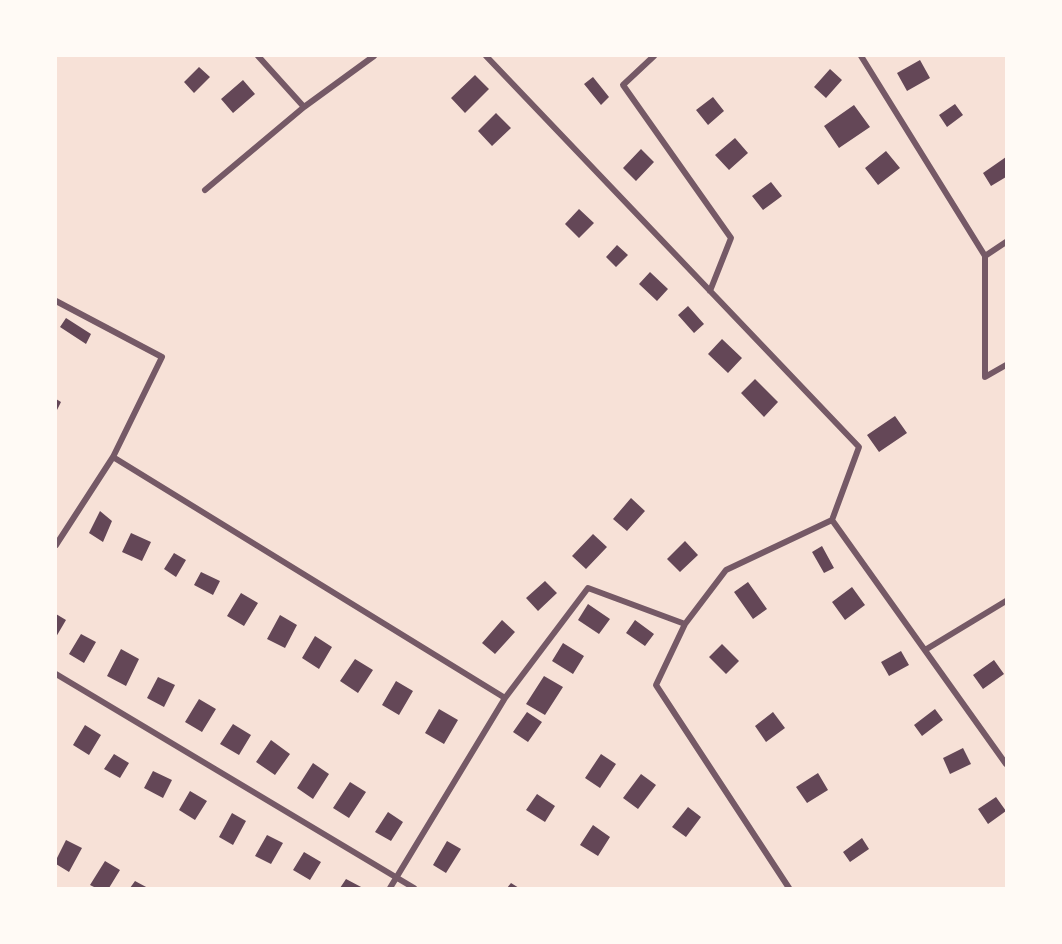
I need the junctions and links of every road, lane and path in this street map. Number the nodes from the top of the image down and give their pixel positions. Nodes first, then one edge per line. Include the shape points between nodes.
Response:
1 (258, 56) edge
2 (374, 56) edge
3 (486, 56) edge
4 (654, 56) edge
5 (861, 56) edge
6 (304, 107) junction
7 (205, 190) dead end
8 (1006, 242) edge
9 (985, 256) junction
10 (710, 291) junction
11 (56, 301) edge
12 (1006, 365) edge
13 (113, 457) junction
14 (831, 520) junction
15 (56, 545) edge
16 (1006, 601) edge
17 (685, 624) junction
18 (925, 650) junction
19 (56, 674) edge
20 (505, 698) junction
21 (1006, 764) edge
22 (396, 878) junction
23 (390, 888) edge
24 (414, 888) edge
25 (789, 888) edge

1 - 6 street
2 - 6 street
3 - 10 street
4 - 10 street via 623,85 731,238
5 - 9 street
6 - 7 street
8 - 9 street
9 - 12 street via 985,378
10 - 14 street via 859,447
11 - 13 street via 162,357
13 - 15 street
13 - 20 street
14 - 17 street via 726,570
14 - 18 street
16 - 18 street
17 - 20 street via 588,588
17 - 25 street via 656,685
18 - 21 street
19 - 22 street
20 - 22 street
22 - 23 street
22 - 24 street

